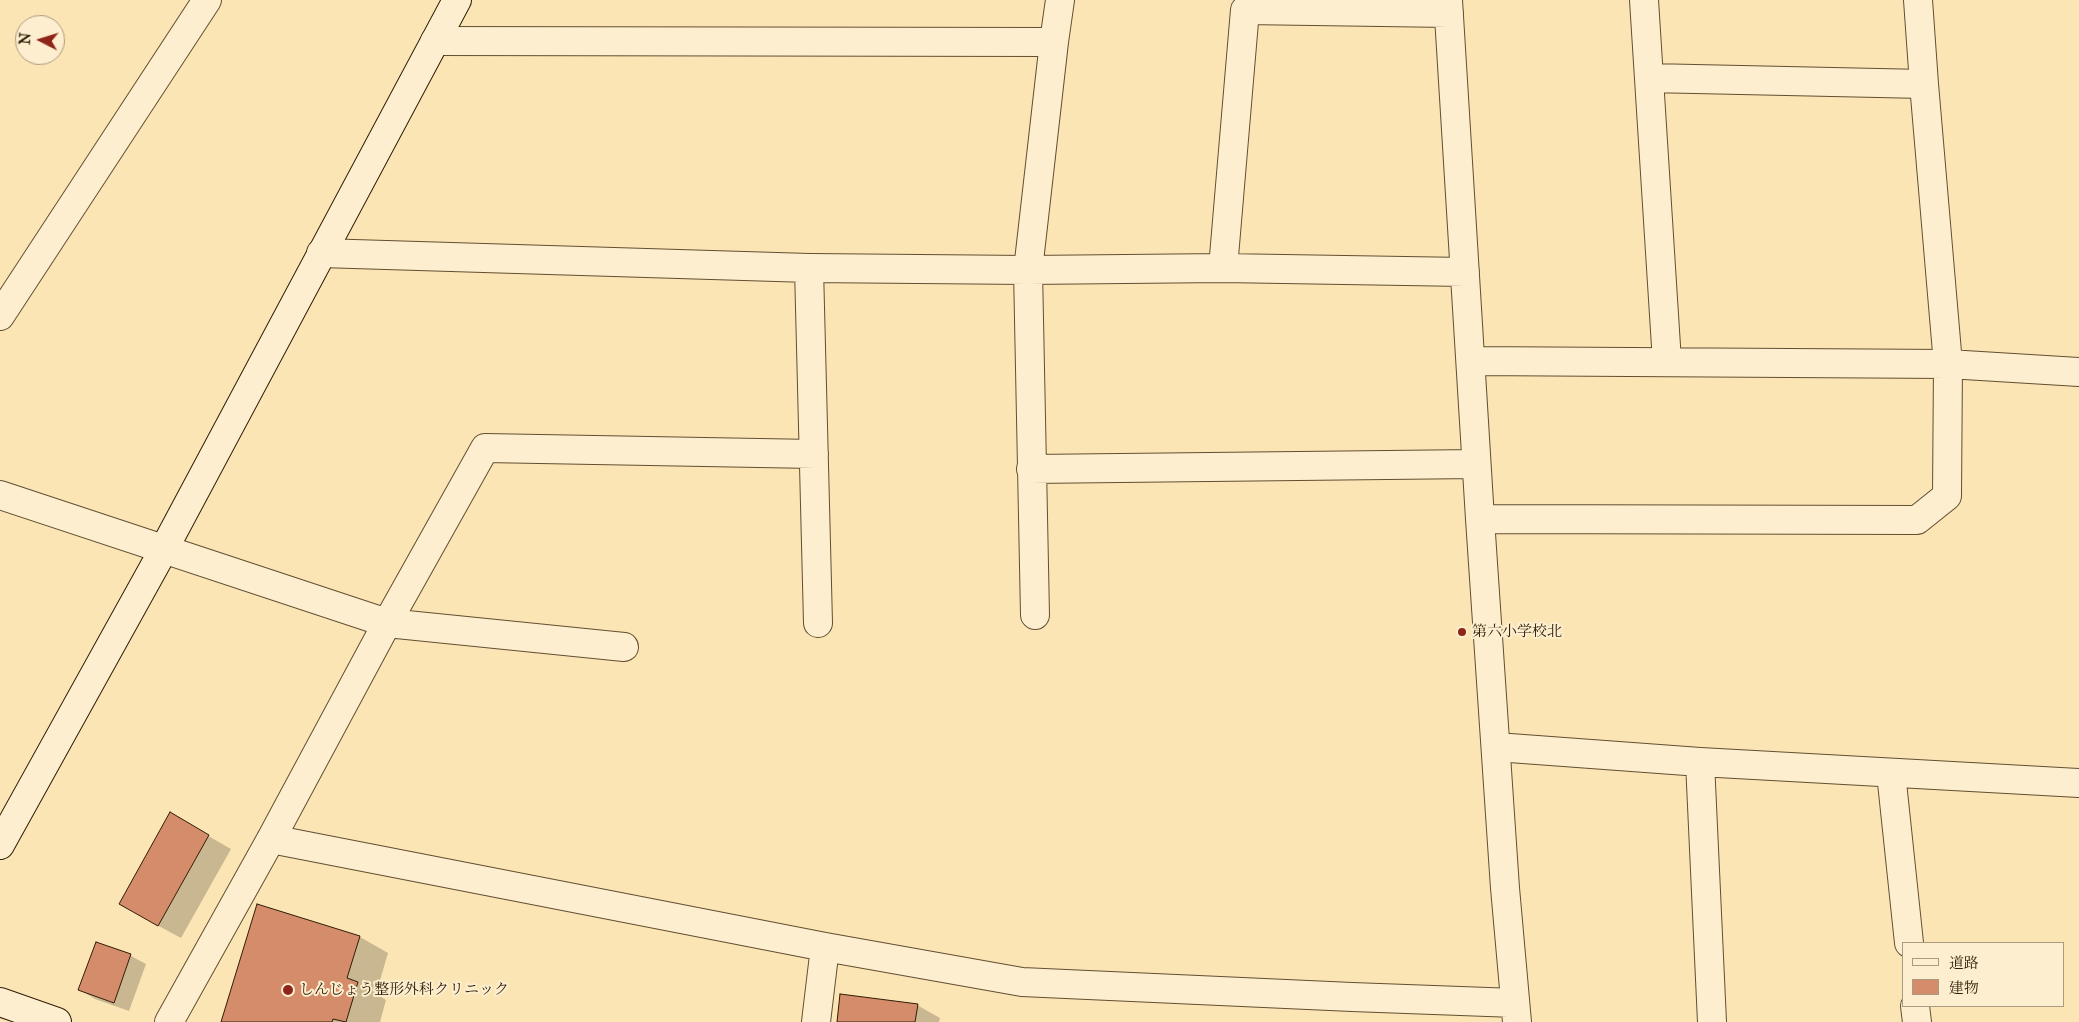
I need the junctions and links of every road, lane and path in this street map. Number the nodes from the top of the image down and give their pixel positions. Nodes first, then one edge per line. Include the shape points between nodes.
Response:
1 (207, 0) edge
2 (457, 0) edge
3 (1060, 0) edge
4 (1644, 0) edge
5 (1918, 0) edge
6 (1448, 6) edge
7 (435, 41) junction
8 (1054, 42) junction
9 (1649, 78) junction
10 (1924, 84) junction
11 (321, 253) junction
12 (809, 268) junction
13 (1223, 268) junction
14 (1028, 270) junction
15 (1465, 272) junction
16 (0, 316) edge
17 (1471, 361) junction
18 (1667, 362) junction
19 (1948, 364) junction
20 (2079, 372) edge
21 (814, 454) junction
22 (1476, 464) junction
23 (1031, 469) junction
24 (0, 496) edge
25 (1480, 519) junction
26 (164, 549) junction
27 (1035, 615) dead end
28 (387, 623) junction
29 (818, 623) dead end
30 (624, 646) dead end
31 (1496, 747) junction
32 (1700, 762) junction
33 (1891, 773) junction
34 (2079, 783) edge
35 (271, 839) junction
36 (0, 845) edge
37 (1909, 942) edge
38 (825, 946) junction
39 (0, 1002) edge
40 (1915, 1007) edge
41 (1516, 1012) edge
42 (57, 1022) edge
43 (168, 1022) edge
44 (816, 1022) edge
45 (1712, 1022) edge
46 (1917, 1022) edge

1 - 16 street
2 - 7 street
3 - 8 street
4 - 9 street
5 - 10 street
6 - 13 street via 1245,10
6 - 15 street
7 - 8 street
7 - 11 street
8 - 14 street
9 - 10 street
9 - 18 street
10 - 19 street
11 - 12 street
11 - 26 street
12 - 14 street
12 - 21 street
13 - 14 street
13 - 15 street
14 - 23 street
15 - 17 street
17 - 18 street
17 - 22 street
18 - 19 street
19 - 20 street
19 - 25 street via 1947,496 1917,520
21 - 28 street via 485,448
21 - 29 street
22 - 23 street
22 - 25 street
23 - 27 street
24 - 26 street
25 - 31 street
26 - 28 street
26 - 36 street
28 - 30 street
28 - 35 street
31 - 32 street
31 - 41 street
32 - 33 street
32 - 45 street
33 - 34 street
33 - 37 street
35 - 38 street
35 - 43 street
38 - 41 street via 1038,984
38 - 44 street
39 - 42 street
40 - 46 street

